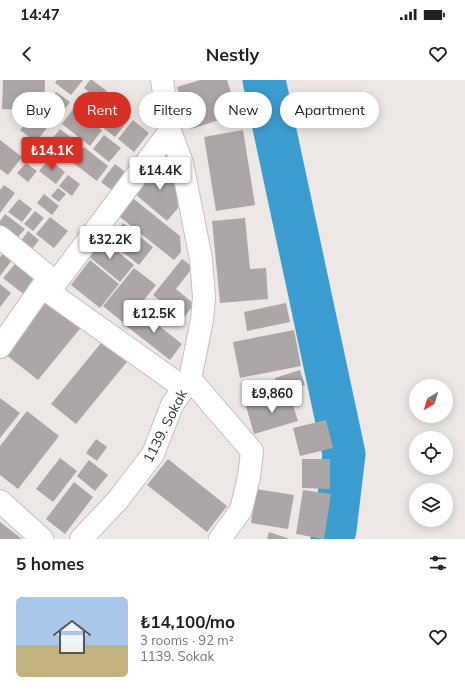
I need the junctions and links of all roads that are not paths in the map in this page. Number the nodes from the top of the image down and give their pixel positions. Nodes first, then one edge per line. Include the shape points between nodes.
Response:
1 (162, 80) edge
2 (170, 130) junction
3 (0, 237) edge
4 (49, 285) junction
5 (0, 347) edge
6 (187, 383) junction
7 (0, 501) edge
8 (42, 539) edge
9 (81, 539) edge
10 (220, 539) edge

1 - 2 street, 1139. Sokak
2 - 4 street
2 - 6 street, 1139. Sokak via 182,163 201,259 204,297 202,320
3 - 4 street
4 - 5 street
4 - 6 street
6 - 9 street, 1139. Sokak via 172,405 154,454 117,501
6 - 10 street via 252,451 241,510
7 - 8 street

